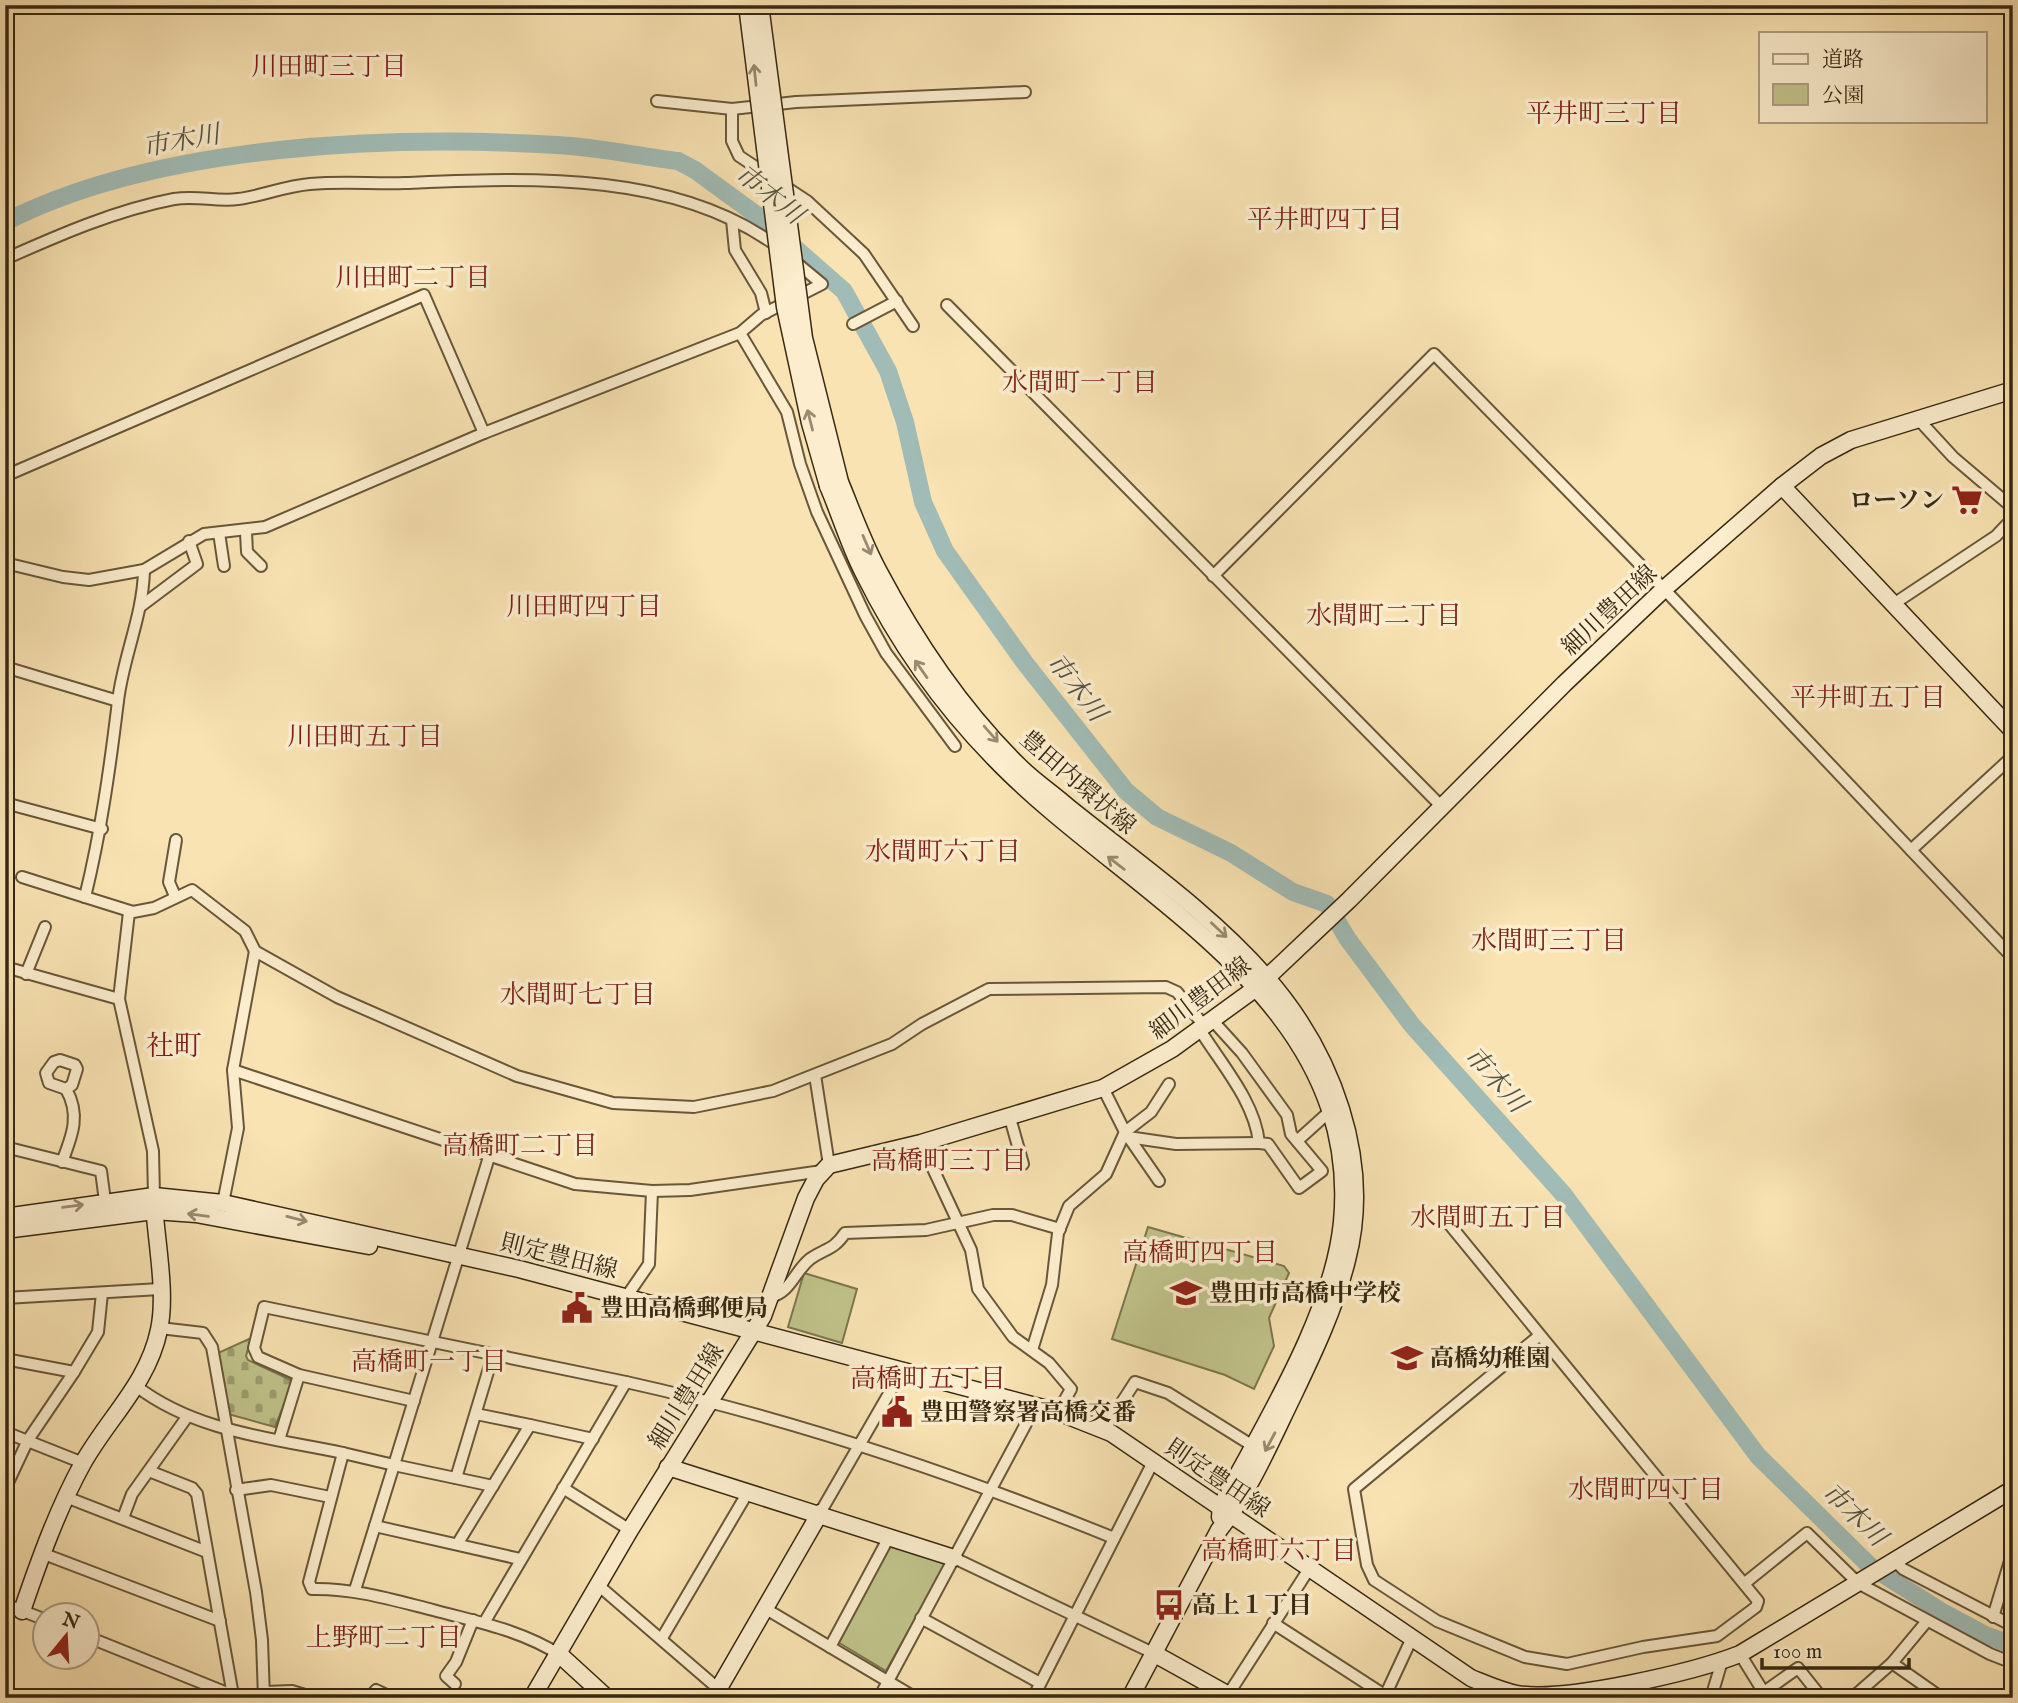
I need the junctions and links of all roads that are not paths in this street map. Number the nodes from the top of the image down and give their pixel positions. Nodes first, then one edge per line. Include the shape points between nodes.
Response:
1 (747, 5) edge
2 (760, 5) edge
3 (1026, 92) dead end
4 (657, 101) dead end
5 (732, 109) junction
6 (732, 220) junction
7 (5, 259) edge
8 (897, 301) junction
9 (947, 305) dead end
10 (766, 313) junction
11 (853, 324) dead end
12 (913, 326) dead end
13 (740, 333) junction
14 (2013, 390) edge
15 (1917, 419) junction
16 (484, 433) junction
17 (5, 477) edge
18 (834, 484) junction
19 (1782, 486) junction
20 (2013, 508) edge
21 (2013, 518) edge
22 (246, 532) junction
23 (219, 533) junction
24 (189, 541) junction
25 (5, 563) edge
26 (224, 566) dead end
27 (261, 566) dead end
28 (144, 570) junction
29 (1213, 576) junction
30 (1664, 589) junction
31 (1892, 605) junction
32 (141, 606) junction
33 (5, 667) edge
34 (118, 701) junction
35 (2013, 731) edge
36 (955, 746) dead end
37 (2013, 757) edge
38 (5, 803) edge
39 (1442, 807) junction
40 (102, 829) junction
41 (176, 840) dead end
42 (1911, 850) junction
43 (22, 877) dead end
44 (175, 896) junction
45 (85, 897) junction
46 (129, 912) junction
47 (45, 927) dead end
48 (255, 951) junction
49 (2013, 958) edge
50 (6, 970) edge
51 (26, 974) junction
52 (1261, 983) junction
53 (118, 999) junction
54 (1206, 1026) junction
55 (233, 1070) junction
56 (815, 1075) junction
57 (1169, 1084) dead end
58 (1103, 1088) junction
59 (66, 1089) dead end
60 (1329, 1112) junction
61 (1010, 1118) junction
62 (1126, 1135) junction
63 (1297, 1140) junction
64 (921, 1143) junction
65 (1259, 1143) junction
66 (5, 1147) edge
67 (489, 1157) junction
68 (62, 1162) junction
69 (1023, 1164) dead end
70 (825, 1168) junction
71 (1159, 1181) dead end
72 (652, 1191) junction
73 (106, 1201) junction
74 (154, 1203) junction
75 (223, 1203) junction
76 (5, 1217) edge
77 (959, 1221) junction
78 (1450, 1225) dead end
79 (1060, 1229) junction
80 (5, 1230) edge
81 (458, 1256) junction
82 (160, 1289) junction
83 (102, 1293) junction
84 (626, 1296) junction
85 (770, 1297) junction
86 (5, 1298) edge
87 (160, 1328) junction
88 (755, 1329) junction
89 (1541, 1335) junction
90 (432, 1342) junction
91 (1032, 1350) junction
92 (493, 1355) junction
93 (5, 1359) edge
94 (902, 1371) junction
95 (74, 1372) junction
96 (299, 1375) junction
97 (626, 1382) junction
98 (136, 1387) junction
99 (414, 1401) junction
100 (710, 1401) junction
101 (1035, 1407) junction
102 (1058, 1412) junction
103 (476, 1414) junction
104 (187, 1417) junction
105 (530, 1425) junction
106 (226, 1429) junction
107 (1104, 1430) junction
108 (5, 1432) edge
109 (593, 1438) junction
110 (28, 1440) junction
111 (279, 1440) junction
112 (858, 1446) junction
113 (1253, 1446) junction
114 (344, 1453) junction
115 (1153, 1462) junction
116 (83, 1463) junction
117 (394, 1465) junction
118 (668, 1467) junction
119 (149, 1471) junction
120 (456, 1478) junction
121 (493, 1486) junction
122 (563, 1488) junction
123 (991, 1488) junction
124 (5, 1489) edge
125 (2013, 1489) edge
126 (236, 1490) junction
127 (748, 1492) junction
128 (66, 1497) junction
129 (330, 1497) junction
130 (1226, 1510) junction
131 (820, 1513) junction
132 (122, 1518) junction
133 (375, 1526) junction
134 (630, 1530) junction
135 (889, 1536) junction
136 (1114, 1538) junction
137 (458, 1543) junction
138 (207, 1552) junction
139 (2013, 1552) edge
140 (44, 1554) junction
141 (954, 1558) junction
142 (520, 1559) junction
143 (1895, 1560) junction
144 (1309, 1569) junction
145 (1745, 1583) junction
146 (1858, 1583) junction
147 (598, 1586) junction
148 (355, 1590) junction
149 (5, 1604) edge
150 (766, 1609) junction
151 (22, 1611) junction
152 (32, 1615) edge
153 (1075, 1615) junction
154 (1993, 1617) junction
155 (921, 1618) junction
156 (220, 1620) junction
157 (1927, 1621) junction
158 (479, 1622) junction
159 (1273, 1623) junction
160 (2013, 1626) edge
161 (662, 1638) junction
162 (1412, 1640) junction
163 (102, 1643) edge
164 (830, 1647) junction
165 (1153, 1653) junction
166 (560, 1654) junction
167 (1740, 1654) junction
168 (1722, 1661) junction
169 (2013, 1662) edge
170 (1892, 1663) junction
171 (888, 1682) junction
172 (1040, 1683) junction
173 (455, 1684) dead end
174 (721, 1694) edge
175 (264, 1695) edge
176 (1766, 1695) edge
177 (1229, 1696) edge
178 (1518, 1696) edge
179 (1386, 1697) edge
180 (315, 1698) edge
181 (369, 1698) edge
182 (393, 1698) edge
183 (532, 1698) edge
184 (607, 1698) edge
185 (878, 1698) edge
186 (916, 1698) edge
187 (1033, 1698) edge
188 (1130, 1698) edge
189 (1711, 1698) edge
190 (1822, 1698) edge
191 (1852, 1698) edge
192 (1942, 1698) edge

18 -> 1 main road, 豊田内環状線, bridge via 810,423 785,307
2 - 18 main road, 豊田内環状線, bridge via 804,338
3 - 5 street
4 - 5 street
5 - 8 street via 732,141 739,156 817,210 864,254
6 - 7 street via 651,193 537,180 337,183 286,187 236,200 175,199 97,221
6 - 10 street via 735,250 761,293
6 - 10 street via 763,236 822,284
8 - 11 street
8 - 12 street
9 - 29 street
10 - 13 street
13 - 16 street
13 - 36 street via 787,412 817,512 865,615 886,653
14 - 15 main road, 細川豊田線
15 - 19 main road, 細川豊田線 via 1829,451
15 - 20 street
16 - 17 street via 424,295
16 - 22 street via 291,518
18 - 52 main road, 豊田内環状線 via 862,570 896,634 995,759
19 - 30 main road, 細川豊田線
19 - 31 main road
21 - 31 street via 1996,536
22 - 23 street
22 - 27 street via 247,552
23 - 24 street
23 - 26 street
24 - 28 street
24 - 32 street via 197,564
25 - 28 street via 89,580
28 - 32 street
29 - 30 street via 1434,354
29 - 39 street
30 - 39 main road, 細川豊田線
30 - 42 street
31 - 35 main road
32 - 34 street
33 - 34 street
34 - 40 street
37 - 42 street
38 - 40 street
39 - 52 main road, 細川豊田線
40 - 45 street
41 - 44 street via 169,882
42 - 49 street
43 - 45 street
44 - 46 street via 154,908
44 - 48 street via 192,890 245,931
45 - 46 street
46 - 53 street
47 - 51 street
48 - 55 street
48 - 56 street via 372,1013 517,1076 581,1097 694,1107 759,1095
50 - 51 street
51 - 53 street
52 - 54 main road, 細川豊田線
52 - 60 main road, 豊田内環状線 via 1303,1050
52 -> 130 main road, 豊田内環状線 via 1315,1046 1336,1091 1349,1138 1354,1199 1348,1259 1326,1327 1280,1423
53 - 74 street via 153,1151
54 - 56 street via 1177,992 1166,987 989,989 892,1044
54 - 58 main road, 細川豊田線
54 - 63 street via 1242,1053 1287,1115
54 - 65 street via 1257,1124
55 - 67 street
55 - 75 street via 237,1128
56 - 70 street
57 - 62 street via 1151,1112
58 - 61 main road, 細川豊田線
58 - 62 street
59 - 68 street via 75,1122
60 - 63 street
60 - 113 main road, 豊田内環状線 via 1342,1184 1336,1257 1314,1323
61 - 64 main road, 細川豊田線
61 - 69 street
62 - 65 street via 1176,1144
62 - 71 street
62 - 79 street via 1108,1171 1075,1199
63 - 65 street via 1322,1171 1299,1188 1268,1143
64 - 70 main road, 細川豊田線
64 - 77 street
66 - 68 street
67 - 72 street via 575,1184
67 - 81 street
68 - 73 street via 101,1171
70 - 72 street via 691,1190
70 - 85 main road, 細川豊田線 via 806,1198
72 - 84 street via 649,1264
73 - 74 main road, 則定豊田線
76 -> 73 main road, 則定豊田線
74 - 75 main road, 則定豊田線
74 - 80 main road, 則定豊田線
81 -> 74 main road, 則定豊田線 via 406,1252
74 - 82 main road
75 -> 81 main road, 則定豊田線
77 - 79 street via 1012,1215
77 - 85 street via 926,1230 845,1233 836,1247 810,1259 782,1294
77 - 91 street via 972,1253 978,1289 1013,1337
78 - 89 street
79 - 91 street via 1052,1285
81 - 84 main road, 則定豊田線
81 - 90 street
82 - 83 street
82 - 87 main road
83 - 86 street
83 - 95 street via 98,1332
84 - 88 main road, 則定豊田線
85 - 88 main road, 細川豊田線
87 - 98 main road
87 - 106 street via 208,1337
88 - 94 main road, 則定豊田線
88 - 100 main road, 細川豊田線
89 - 145 street
89 - 145 street via 1354,1489 1367,1565 1374,1580 1473,1637 1525,1657 1567,1664 1717,1636 1756,1607 1758,1601
90 - 92 street
90 - 96 street via 264,1307 254,1353
90 - 99 street
91 - 102 street via 1071,1389
92 - 97 street
92 - 103 street
93 - 95 street
94 - 101 main road, 則定豊田線
94 - 112 street
95 - 110 street
96 - 99 street
96 - 111 street
97 - 100 street
97 - 109 street
98 - 104 street
98 - 116 main road
99 - 117 street
100 - 112 street
100 - 118 main road, 細川豊田線
101 - 102 main road, 則定豊田線
101 - 123 street
102 - 107 main road, 則定豊田線
103 - 105 street
103 - 120 street
104 - 106 street
104 - 119 street
105 - 109 street
105 - 121 street
106 - 111 street
106 - 126 street
107 - 113 street via 1135,1382 1168,1393
107 - 115 main road, 則定豊田線
108 - 110 street
109 - 122 street
110 - 116 street
110 - 124 street
111 - 114 street
112 - 123 street
112 - 131 street
113 - 130 main road, 豊田内環状線
114 - 117 street
114 - 129 street
115 - 130 main road, 則定豊田線
115 - 136 street
116 - 128 main road
117 - 120 street
117 - 133 street
118 - 127 main road
118 - 134 main road, 細川豊田線
119 - 132 street
119 - 138 street via 195,1490
120 - 121 street
121 - 137 street
122 - 134 street
122 - 142 street
123 - 136 street
123 - 141 street
125 - 143 main road, 則定豊田線
126 - 129 street via 271,1485
126 - 175 street via 261,1633
127 - 131 main road
127 - 161 street
128 - 132 street
128 - 140 main road
129 - 148 street via 309,1582 312,1589
130 - 144 main road, 則定豊田線
130 - 165 main road, 豊田内環状線
131 - 135 main road
131 - 150 main road
132 - 138 street
133 - 137 street
133 - 148 street
134 - 147 main road, 細川豊田線
135 - 141 main road
135 - 164 street
136 - 153 street
137 - 142 street
138 - 156 street
139 - 154 street
140 - 151 main road
140 - 156 street
141 - 153 street
141 - 155 street
142 - 158 street
143 - 146 main road, 則定豊田線
143 - 154 street via 1903,1569
144 - 159 street
144 - 162 main road, 則定豊田線
145 - 146 street via 1807,1533
146 - 157 street
146 - 167 main road, 則定豊田線
147 - 161 street
147 - 166 main road, 細川豊田線
148 - 158 street
149 - 151 street
150 - 164 street
150 - 174 main road
151 - 152 street
153 - 165 street
153 - 172 street
154 - 160 street
155 - 171 street
155 - 172 street
156 - 163 street via 232,1687 227,1693
157 - 169 street
157 - 170 street
158 - 166 street
158 - 173 street via 446,1676
159 - 177 street
159 - 179 street
161 - 174 street
162 - 178 main road, 則定豊田線 via 1471,1678
162 - 179 street
164 - 171 street
165 - 177 main road
165 - 188 main road, 豊田内環状線
166 - 183 main road, 細川豊田線
166 - 184 main road
167 - 168 main road, 則定豊田線
167 - 176 street
168 - 178 main road, 則定豊田線 via 1567,1693
168 - 189 street
170 - 191 street
170 - 192 street
171 - 185 street
171 - 186 street
172 - 187 street
175 - 180 street via 292,1691
176 - 190 street via 1798,1668
181 - 182 street via 376,1690

